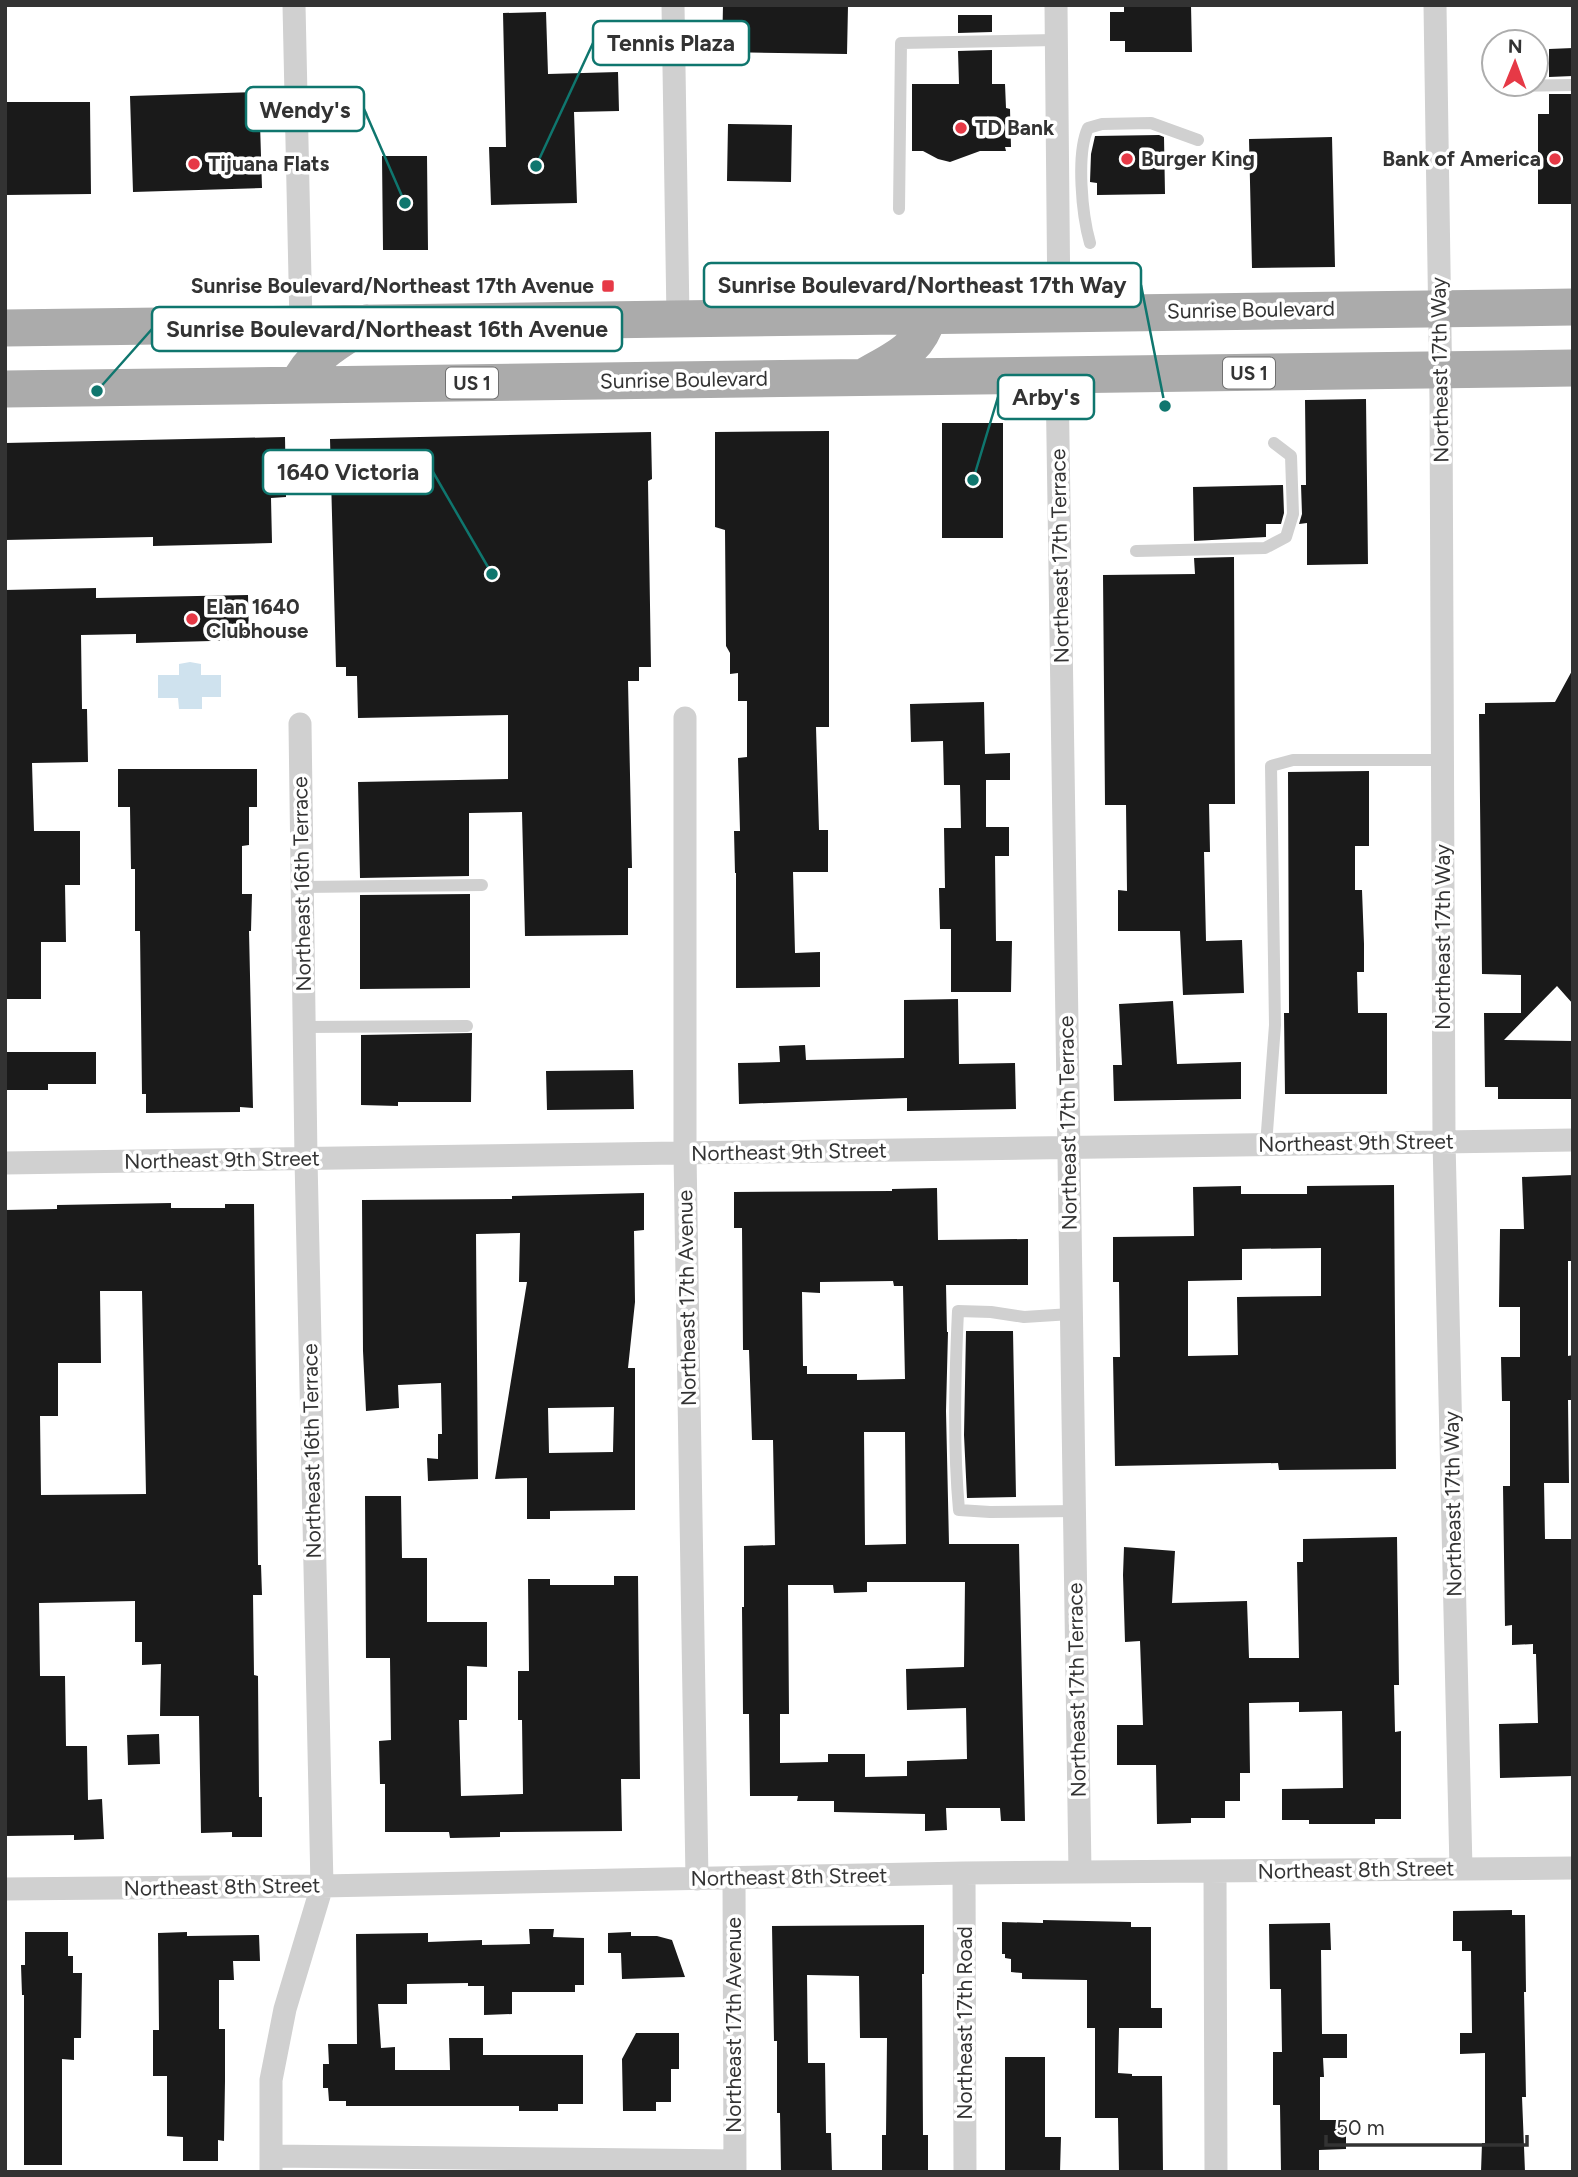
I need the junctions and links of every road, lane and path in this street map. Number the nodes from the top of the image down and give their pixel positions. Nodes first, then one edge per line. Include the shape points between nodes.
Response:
1 (294, 5) edge
2 (673, 5) edge
3 (1055, 5) edge
4 (1435, 5) edge
5 (1056, 40) junction
6 (1550, 85) edge
7 (1573, 85) edge
8 (362, 116) dead end
9 (296, 117) junction
10 (1198, 140) dead end
11 (900, 209) dead end
12 (1090, 243) dead end
13 (1573, 307) edge
14 (1439, 308) junction
15 (1059, 313) junction
16 (929, 314) junction
17 (678, 318) junction
18 (367, 323) junction
19 (301, 324) junction
20 (5, 328) edge
21 (1573, 368) edge
22 (1440, 370) junction
23 (1057, 375) junction
24 (863, 378) junction
25 (298, 385) junction
26 (5, 389) edge
27 (1273, 443) dead end
28 (1136, 551) dead end
29 (685, 718) dead end
30 (300, 724) dead end
31 (1442, 760) junction
32 (482, 885) dead end
33 (302, 887) junction
34 (467, 1026) dead end
35 (304, 1027) junction
36 (1573, 1140) edge
37 (1444, 1141) junction
38 (1266, 1145) junction
39 (1069, 1149) junction
40 (685, 1154) junction
41 (306, 1159) junction
42 (5, 1163) edge
43 (1071, 1314) junction
44 (1074, 1511) junction
45 (1573, 1868) edge
46 (1461, 1869) junction
47 (1080, 1872) junction
48 (1215, 1872) junction
49 (964, 1873) junction
50 (696, 1879) junction
51 (734, 1879) junction
52 (322, 1886) junction
53 (5, 1889) edge
54 (271, 2164) edge
55 (735, 2166) edge
56 (965, 2172) edge
57 (1216, 2172) edge

1 - 9 street
2 - 17 street
3 - 5 street
4 - 14 street, Northeast 17th Way
5 - 11 lane via 901,43
5 - 15 street
6 - 7 lane
8 - 9 lane
9 - 19 street
10 - 12 lane via 1151,122 1088,128 1082,141 1083,218
13 - 14 main road, Sunrise Boulevard
14 - 15 main road, Sunrise Boulevard
14 - 22 street, Northeast 17th Way
15 - 16 main road, Sunrise Boulevard
16 - 17 main road, Sunrise Boulevard
16 - 24 main road via 923,333 909,351
17 - 18 main road, Sunrise Boulevard
18 - 19 main road, Sunrise Boulevard
18 - 25 main road via 318,355
19 - 20 main road, Sunrise Boulevard
21 - 22 main road, Sunrise Boulevard / US 1
22 - 23 main road, Sunrise Boulevard / US 1
22 - 31 street, Northeast 17th Way
23 - 24 main road, Sunrise Boulevard / US 1
23 - 39 street, Northeast 17th Terrace
24 - 25 main road, Sunrise Boulevard / US 1
25 - 26 main road, Sunrise Boulevard / US 1
27 - 28 lane via 1291,456 1293,514 1286,537 1265,548
29 - 40 street, Northeast 17th Avenue
30 - 33 street, Northeast 16th Terrace
31 - 37 street, Northeast 17th Way
31 - 38 lane via 1293,760 1271,766 1275,1025
32 - 33 lane
33 - 35 street, Northeast 16th Terrace
34 - 35 lane
35 - 41 street, Northeast 16th Terrace
36 - 37 street, Northeast 9th Street
37 - 38 street, Northeast 9th Street
37 - 46 street, Northeast 17th Way
38 - 39 street, Northeast 9th Street
39 - 40 street, Northeast 9th Street
39 - 43 street, Northeast 17th Terrace
40 - 41 street, Northeast 9th Street
40 - 50 street, Northeast 17th Avenue
41 - 42 street, Northeast 9th Street
41 - 52 street, Northeast 16th Terrace
43 - 44 street, Northeast 17th Terrace
43 - 44 lane via 1024,1317 958,1311 957,1490 959,1510
44 - 47 street, Northeast 17th Terrace
45 - 46 street, Northeast 8th Street
46 - 48 street, Northeast 8th Street
47 - 48 street, Northeast 8th Street
47 - 49 street, Northeast 8th Street
48 - 57 street
49 - 51 street, Northeast 8th Street
49 - 56 street, Northeast 17th Road
50 - 51 street, Northeast 8th Street
50 - 52 street, Northeast 8th Street
51 - 55 street, Northeast 17th Avenue
52 - 53 street, Northeast 8th Street
52 - 54 street, Northeast 16th Terrace via 285,2009 271,2080
54 - 55 street

